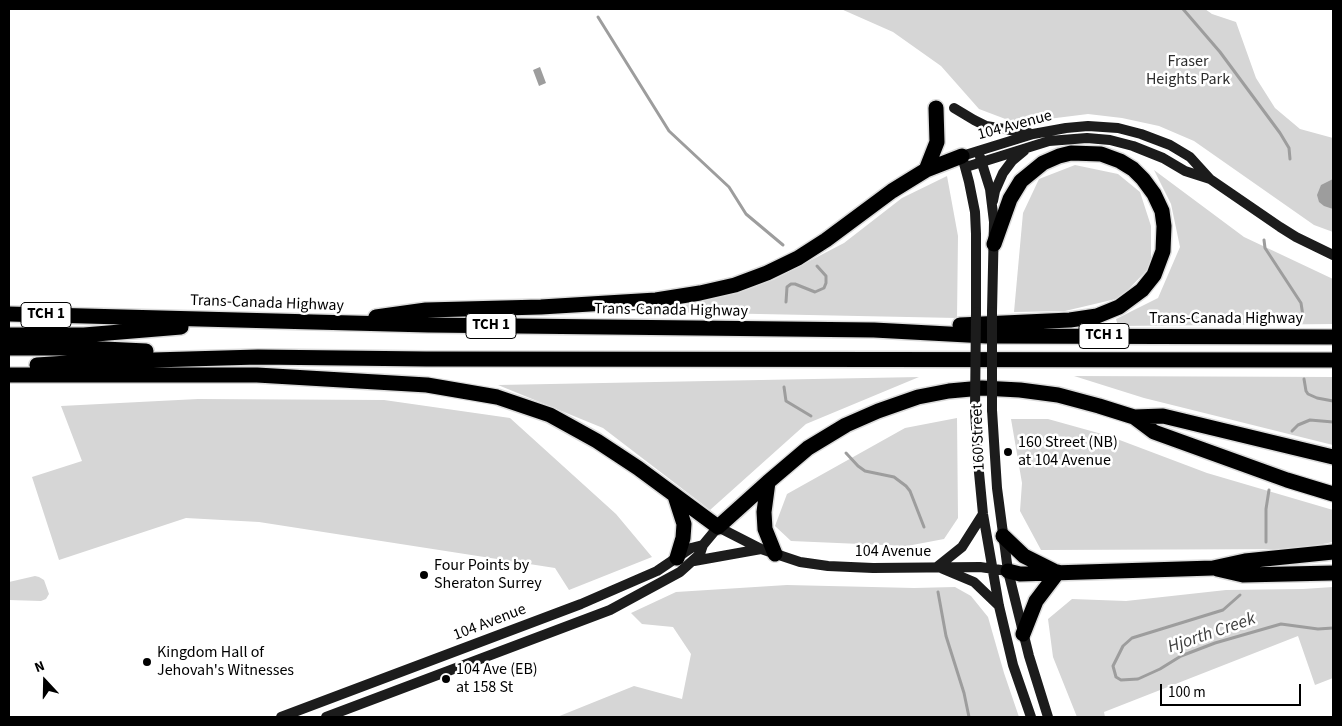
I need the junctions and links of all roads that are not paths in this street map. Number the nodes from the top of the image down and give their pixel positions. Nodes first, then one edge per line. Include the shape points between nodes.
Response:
1 (936, 108) dead end
2 (954, 108) dead end
3 (1033, 134) junction
4 (1033, 145) junction
5 (978, 151) junction
6 (964, 162) junction
7 (982, 162) junction
8 (926, 170) junction
9 (1210, 179) junction
10 (993, 207) junction
11 (994, 244) junction
12 (1333, 255) edge
13 (9, 314) edge
14 (258, 322) junction
15 (325, 323) junction
16 (874, 330) junction
17 (9, 335) edge
18 (1333, 337) edge
19 (9, 348) edge
20 (258, 357) junction
21 (1333, 360) edge
22 (9, 368) edge
23 (9, 374) edge
24 (1134, 417) junction
25 (1333, 457) edge
26 (768, 482) junction
27 (1333, 494) edge
28 (675, 496) junction
29 (983, 514) junction
30 (718, 527) junction
31 (1003, 536) junction
32 (703, 545) junction
33 (768, 551) junction
34 (1333, 552) edge
35 (677, 558) junction
36 (694, 561) junction
37 (937, 567) junction
38 (993, 568) junction
39 (1213, 568) junction
40 (1008, 571) junction
41 (1058, 572) junction
42 (1333, 573) edge
43 (999, 606) junction
44 (1023, 634) junction
45 (281, 717) edge
46 (326, 717) edge
47 (1031, 717) edge
48 (1048, 717) edge

1 - 8 highway via 937,142
2 - 3 main road via 986,126
3 - 5 main road, 104 Avenue
3 - 9 main road, 104 Avenue via 1088,126 1118,128 1170,145 1190,157
4 - 7 main road, 104 Avenue
4 - 9 main road, 104 Avenue via 1072,138 1116,141 1145,150 1185,171
4 - 10 main road via 1005,169 995,191
5 - 6 main road, 104 Avenue
5 - 7 main road, 160 Street
6 - 7 main road, 104 Avenue
6 - 8 highway
6 - 29 main road, 160 Street, bridge via 976,234 976,410
7 - 10 main road, 160 Street
8 - 15 highway via 798,258 767,273 721,288 656,300 426,310
9 - 12 main road, 104 Avenue via 1296,237
10 - 11 main road, 160 Street
11 - 16 highway via 1010,199 1021,181 1042,163 1071,153 1101,154 1133,169 1154,194 1162,211 1163,251 1151,279 1129,301 1102,314 1055,322
11 - 31 main road, 160 Street, bridge via 992,410 996,488
13 - 14 highway, Trans-Canada Highway / TCH 1
14 - 15 highway, Trans-Canada Highway / TCH 1
14 - 17 highway via 84,335
15 - 16 highway, Trans-Canada Highway / TCH 1
16 - 18 highway, Trans-Canada Highway / TCH 1 via 986,336
19 - 20 highway via 83,348
20 - 21 highway, TCH 1
20 - 22 highway, TCH 1 via 83,362
23 - 28 highway via 257,375 427,385 497,397 550,415 593,438
24 - 25 highway via 1163,416
24 - 26 highway via 1058,395 982,388 949,391 918,397 846,425 808,448
24 - 27 highway via 1154,432
26 - 30 highway
26 - 33 highway via 764,512
28 - 30 highway
28 - 35 highway via 684,524
29 - 37 main road via 962,547
29 - 38 main road, 160 Street
30 - 32 main road, 104 Avenue
30 - 33 main road, 104 Avenue
31 - 40 main road, 160 Street
31 - 41 highway via 1024,556
32 - 35 main road, 104 Avenue via 691,548
32 - 36 main road, 104 Avenue
33 - 36 main road
33 - 37 main road, 104 Avenue via 800,562 828,566
34 - 39 highway via 1245,561
35 - 45 main road, 104 Avenue via 657,571 581,604
36 - 46 main road, 104 Avenue via 663,582 610,610
37 - 38 main road, 104 Avenue
37 - 43 main road via 974,582
38 - 40 main road, 104 Avenue
38 - 43 main road, 160 Street
39 - 41 highway
39 - 42 highway via 1243,576
40 - 41 highway via 1020,574
40 - 44 main road, 160 Street
41 - 44 highway via 1036,601
43 - 47 main road, 160 Street via 1011,658
44 - 48 main road, 160 Street

